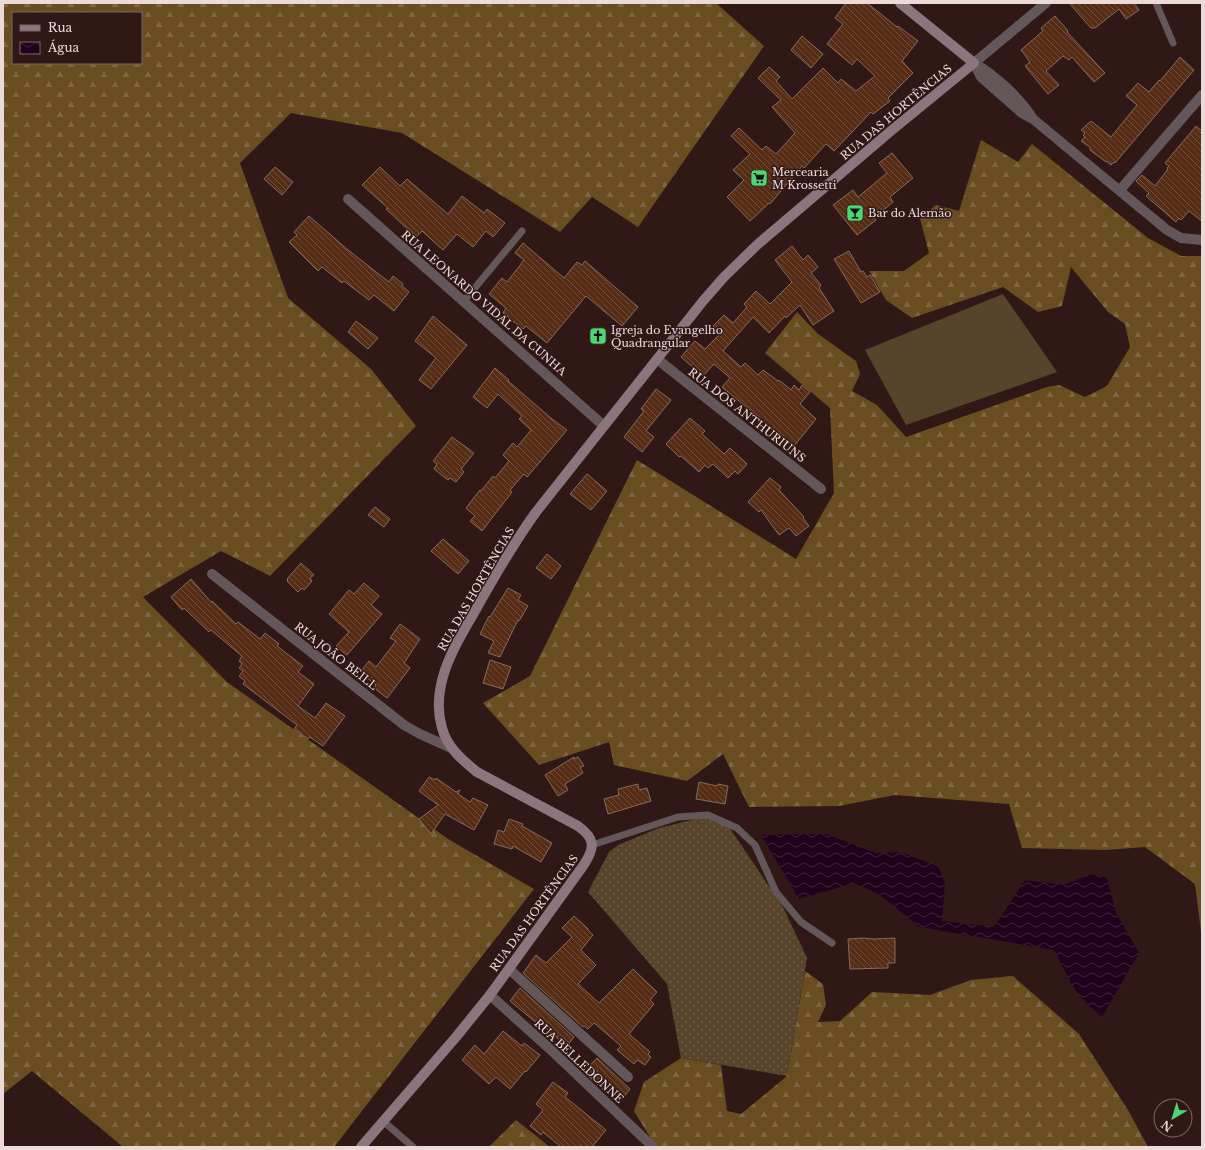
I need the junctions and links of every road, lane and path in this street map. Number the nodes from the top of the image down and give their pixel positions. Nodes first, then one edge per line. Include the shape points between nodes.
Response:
1 (900, 3) edge
2 (1046, 3) edge
3 (1156, 3) edge
4 (1173, 43) dead end
5 (974, 63) junction
6 (1202, 95) edge
7 (1120, 190) junction
8 (348, 199) dead end
9 (522, 231) dead end
10 (1202, 240) edge
11 (464, 301) junction
12 (657, 359) junction
13 (604, 426) junction
14 (821, 489) dead end
15 (212, 574) dead end
16 (451, 748) junction
17 (592, 845) junction
18 (832, 943) dead end
19 (509, 969) junction
20 (490, 995) junction
21 (628, 1077) dead end
22 (383, 1121) junction
23 (652, 1146) edge
24 (360, 1147) edge
25 (413, 1147) edge

1 - 5 street
2 - 5 street, RUA DAS HORTÊNCIAS
3 - 4 lane
5 - 7 street via 981,77 1022,113 1034,119
5 - 12 street, RUA DAS HORTÊNCIAS via 758,244 724,277
6 - 7 street
7 - 10 street via 1167,230 1181,238
8 - 11 street, RUA LEONARDO VIDAL DA CUNHA
9 - 11 lane
11 - 13 street, RUA LEONARDO VIDAL DA CUNHA
12 - 13 street, RUA DAS HORTÊNCIAS
12 - 14 street, RUA DOS ANTHURIUNS
13 - 16 street, RUA DAS HORTÊNCIAS via 513,544 456,644 446,667 439,708 442,728
15 - 16 street, RUA JOÃO BEILL via 404,725
16 - 17 street, RUA DAS HORTÊNCIAS via 477,772 578,826 588,833
17 - 18 lane via 678,817 708,815 737,828 755,845 776,892 800,922
17 - 19 street, RUA DAS HORTÊNCIAS via 584,866
19 - 20 street, RUA DAS HORTÊNCIAS
19 - 21 street
20 - 22 street, RUA DAS HORTÊNCIAS
20 - 23 street, RUA BELLEDONNE
22 - 24 street, RUA DAS HORTÊNCIAS
22 - 25 lane

